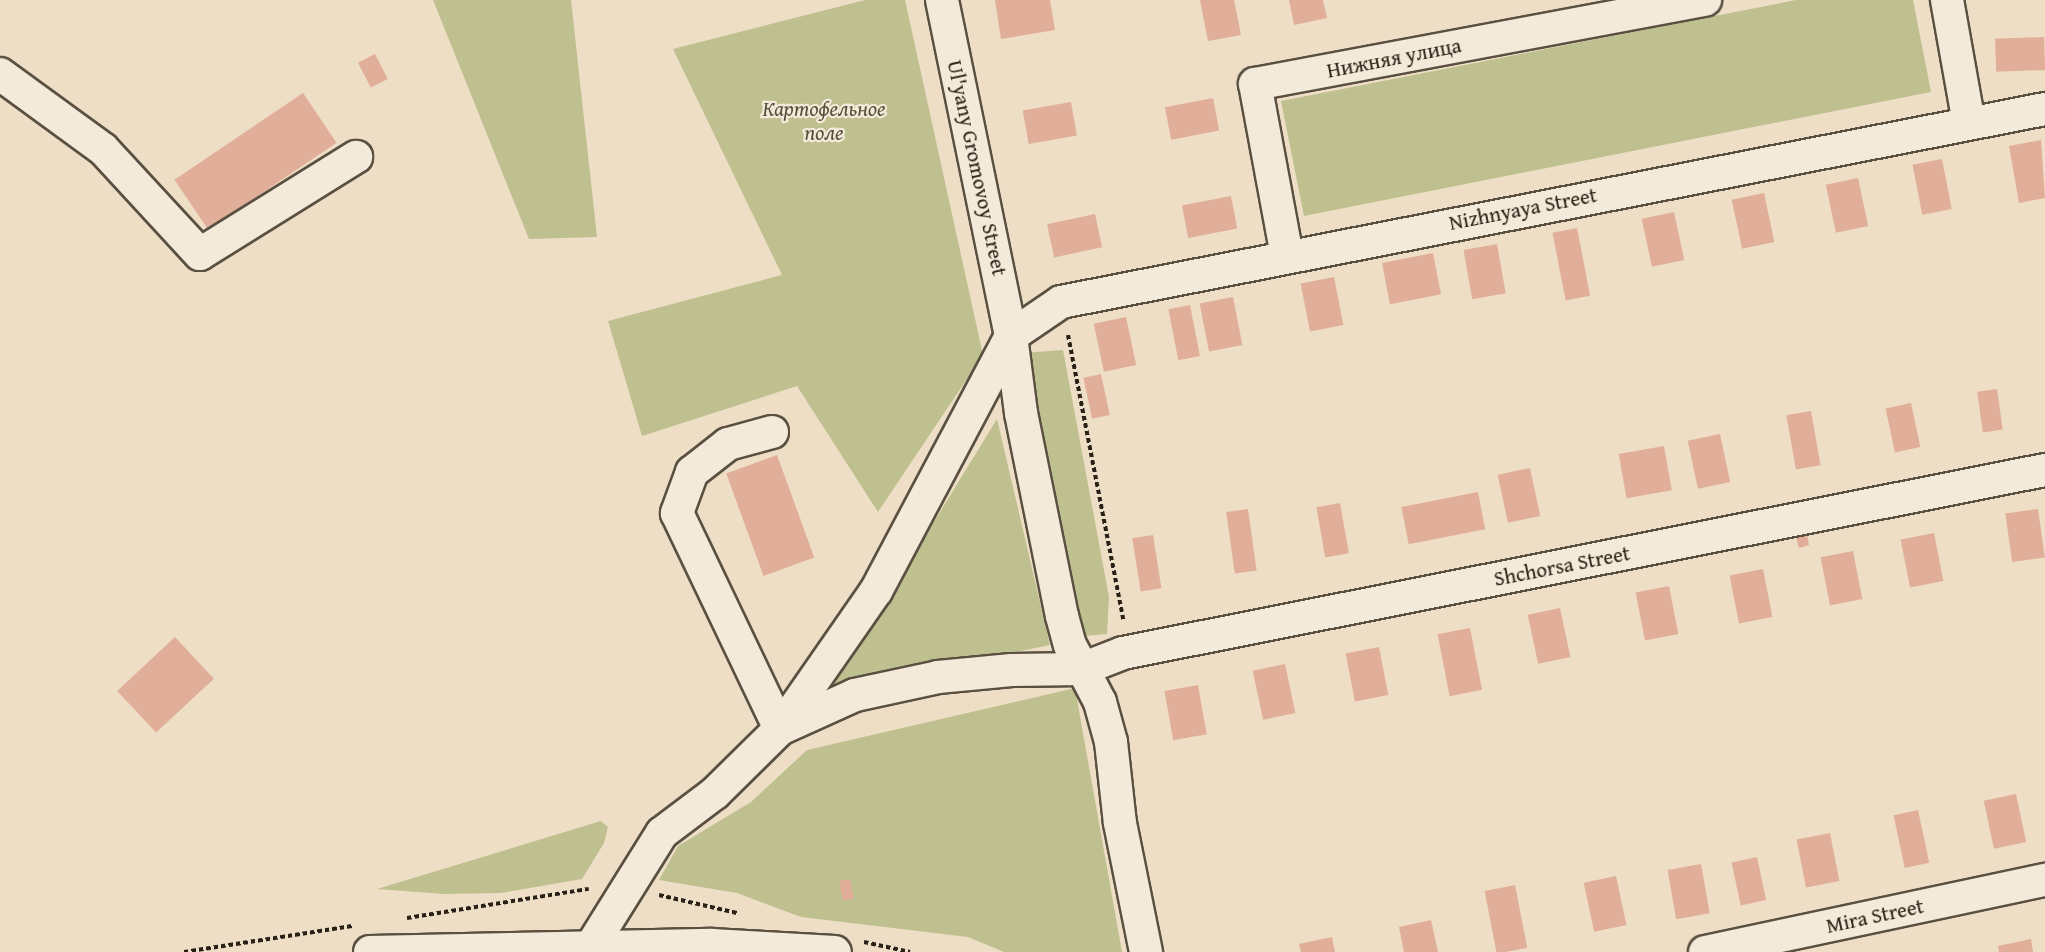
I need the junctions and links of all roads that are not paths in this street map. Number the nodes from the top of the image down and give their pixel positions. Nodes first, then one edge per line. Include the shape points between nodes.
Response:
1 (942, 0) edge
2 (1705, 0) edge
3 (1947, 0) edge
4 (0, 74) edge
5 (2045, 109) edge
6 (1970, 123) junction
7 (356, 157) dead end
8 (1287, 256) junction
9 (1011, 336) junction
10 (772, 432) dead end
11 (2045, 470) edge
12 (1082, 669) junction
13 (780, 729) junction
14 (2045, 880) edge
15 (592, 945) junction
16 (795, 949) edge
17 (533, 950) edge
18 (370, 952) edge
19 (835, 952) edge
20 (1146, 952) edge
21 (1705, 952) edge

1 - 9 street, Ul'yany Gromovoy Street
2 - 8 street, Нижняя улица via 1255,84
3 - 6 street
4 - 7 street via 103,149 200,254
5 - 6 street, Nizhnyaya Street
6 - 8 street, Nizhnyaya Street
8 - 9 street, Nizhnyaya Street via 1061,303
9 - 12 street, Ul'yany Gromovoy Street via 1021,413 1062,616
9 - 13 street via 876,591
10 - 13 street via 728,444 692,472 677,513
11 - 12 street, Shchorsa Street via 1123,653
12 - 13 street via 938,677 855,695
12 - 20 street, Ul'yany Gromovoy Street via 1100,702 1111,742 1120,823
13 - 15 street via 716,793 662,833
14 - 21 street, Mira Street
15 - 16 street
15 - 17 street
16 - 19 street
17 - 18 street

